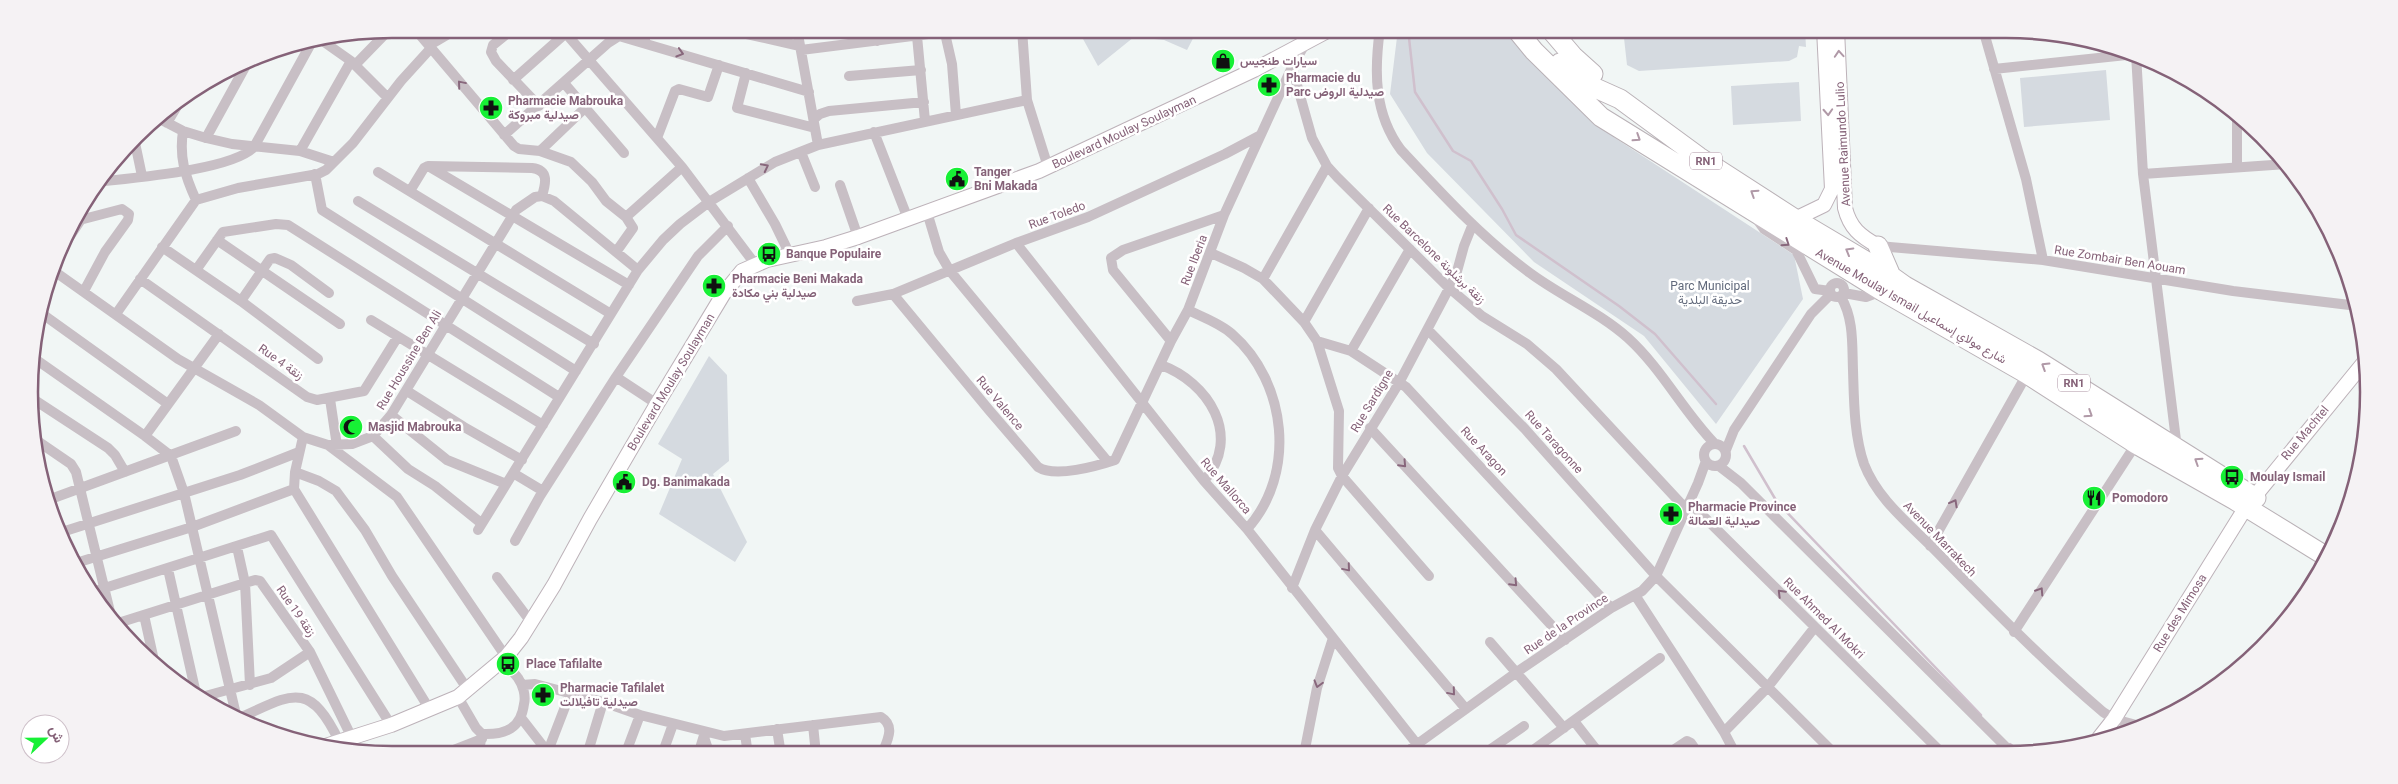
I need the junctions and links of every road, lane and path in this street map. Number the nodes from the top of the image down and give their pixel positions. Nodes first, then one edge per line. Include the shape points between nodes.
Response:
1 (377, 38) edge
2 (425, 38) edge
3 (435, 38) edge
4 (444, 38) edge
5 (502, 38) edge
6 (557, 38) edge
7 (570, 38) edge
8 (616, 38) edge
9 (627, 38) edge
10 (645, 38) edge
11 (760, 38) edge
12 (798, 38) edge
13 (876, 38) edge
14 (904, 38) edge
15 (917, 38) edge
16 (946, 38) edge
17 (1022, 38) edge
18 (1315, 38) edge
19 (1380, 38) edge
20 (1511, 38) edge
21 (1523, 38) edge
22 (1539, 38) edge
23 (1558, 38) edge
24 (1824, 38) edge
25 (1837, 38) edge
26 (1985, 38) edge
27 (644, 42) junction
28 (877, 42) junction
29 (325, 44) edge
30 (1305, 44) junction
31 (433, 45) junction
32 (311, 47) edge
33 (800, 48) junction
34 (2119, 56) edge
35 (590, 60) junction
36 (2136, 62) edge
37 (353, 63) junction
38 (719, 65) junction
39 (1292, 67) junction
40 (1994, 69) junction
41 (243, 70) edge
42 (921, 70) junction
43 (746, 73) junction
44 (849, 76) dead end
45 (513, 80) junction
46 (564, 83) junction
47 (809, 92) junction
48 (387, 97) junction
49 (1620, 99) junction
50 (1027, 100) junction
51 (924, 102) junction
52 (539, 106) junction
53 (585, 108) junction
54 (1596, 113) junction
55 (173, 114) edge
56 (956, 115) junction
57 (163, 121) edge
58 (925, 121) junction
59 (167, 123) junction
60 (814, 123) junction
61 (2237, 123) edge
62 (183, 131) junction
63 (874, 132) junction
64 (504, 135) junction
65 (1260, 136) junction
66 (206, 138) junction
67 (657, 138) junction
68 (818, 145) junction
69 (254, 146) junction
70 (136, 147) edge
71 (300, 151) junction
72 (540, 151) junction
73 (801, 152) junction
74 (624, 153) dead end
75 (334, 162) junction
76 (2278, 164) edge
77 (428, 166) junction
78 (1327, 166) junction
79 (682, 167) junction
80 (1048, 167) junction
81 (2237, 167) junction
82 (183, 170) junction
83 (378, 172) dead end
84 (315, 174) junction
85 (2143, 174) junction
86 (142, 176) junction
87 (748, 178) junction
88 (108, 181) edge
89 (840, 185) dead end
90 (816, 187) dead end
91 (410, 191) junction
92 (542, 196) junction
93 (196, 200) junction
94 (358, 200) dead end
95 (709, 202) junction
96 (1369, 208) junction
97 (1750, 211) junction
98 (927, 212) junction
99 (1224, 215) junction
100 (512, 216) junction
101 (626, 217) junction
102 (908, 219) junction
103 (1795, 219) junction
104 (82, 220) edge
105 (728, 226) junction
106 (1472, 226) junction
107 (858, 237) junction
108 (217, 240) junction
109 (1016, 243) junction
110 (494, 244) junction
111 (162, 246) junction
112 (1878, 246) junction
113 (1410, 248) junction
114 (616, 252) junction
115 (1211, 253) junction
116 (790, 255) junction
117 (2043, 260) junction
118 (755, 264) junction
119 (196, 270) junction
120 (264, 270) junction
121 (638, 270) junction
122 (950, 271) junction
123 (58, 273) edge
124 (477, 274) junction
125 (2155, 278) junction
126 (140, 279) junction
127 (1263, 279) junction
128 (1886, 283) junction
129 (1811, 285) junction
130 (629, 286) junction
131 (1448, 287) junction
132 (84, 291) junction
133 (1830, 292) junction
134 (329, 293) dead end
135 (893, 294) junction
136 (1843, 295) junction
137 (461, 298) junction
138 (241, 301) junction
139 (857, 301) dead end
140 (2349, 305) edge
141 (1188, 310) junction
142 (1812, 313) junction
143 (116, 314) junction
144 (611, 314) junction
145 (46, 316) edge
146 (371, 320) dead end
147 (1304, 322) junction
148 (340, 324) dead end
149 (445, 326) junction
150 (1428, 330) junction
151 (219, 334) junction
152 (397, 338) junction
153 (1317, 340) junction
154 (1170, 342) junction
155 (594, 344) junction
156 (1352, 352) junction
157 (428, 355) junction
158 (318, 359) dead end
159 (39, 361) edge
160 (1161, 365) junction
161 (2360, 368) edge
162 (194, 369) junction
163 (576, 371) junction
164 (2026, 374) junction
165 (616, 378) junction
166 (1399, 382) junction
167 (407, 391) junction
168 (559, 397) junction
169 (330, 399) junction
170 (38, 402) edge
171 (168, 404) junction
172 (657, 404) junction
173 (1143, 404) junction
174 (391, 415) junction
175 (543, 425) junction
176 (1370, 428) junction
177 (236, 431) dead end
178 (146, 436) junction
179 (373, 436) junction
180 (303, 437) junction
181 (42, 444) edge
182 (2136, 444) junction
183 (333, 446) junction
184 (2177, 448) junction
185 (1718, 449) junction
186 (299, 452) junction
187 (171, 456) junction
188 (522, 460) junction
189 (1112, 461) junction
190 (1713, 465) junction
191 (125, 472) junction
192 (294, 472) junction
193 (513, 473) junction
194 (1342, 476) junction
195 (1204, 481) junction
196 (1740, 483) junction
197 (506, 484) junction
198 (81, 489) junction
199 (294, 489) junction
200 (543, 491) junction
201 (184, 493) junction
202 (54, 498) edge
203 (2250, 502) junction
204 (1688, 506) junction
205 (88, 523) junction
206 (192, 527) junction
207 (1247, 530) junction
208 (1315, 530) junction
209 (65, 531) edge
210 (515, 541) dead end
211 (2327, 543) edge
212 (1930, 546) junction
213 (238, 547) junction
214 (2322, 553) edge
215 (97, 556) junction
216 (200, 559) junction
217 (80, 561) edge
218 (168, 569) junction
219 (497, 576) dead end
220 (1429, 576) dead end
221 (1656, 576) junction
222 (245, 583) junction
223 (104, 588) junction
224 (1292, 588) junction
225 (98, 590) edge
226 (208, 595) junction
227 (1635, 595) junction
228 (108, 604) edge
229 (177, 604) junction
230 (1611, 608) junction
231 (144, 615) junction
232 (122, 622) edge
233 (531, 622) junction
234 (1815, 627) junction
235 (2014, 632) junction
236 (1332, 638) junction
237 (1565, 640) junction
238 (1490, 642) dead end
239 (310, 652) junction
240 (153, 654) edge
241 (1660, 658) dead end
242 (503, 659) junction
243 (1517, 672) junction
244 (250, 685) junction
245 (522, 685) junction
246 (196, 687) edge
247 (1767, 688) junction
248 (230, 690) junction
249 (463, 693) junction
250 (570, 694) junction
251 (209, 695) edge
252 (603, 702) junction
253 (234, 709) edge
254 (1466, 709) junction
255 (430, 710) junction
256 (245, 715) edge
257 (640, 715) junction
258 (522, 718) junction
259 (2114, 719) junction
260 (1574, 721) junction
261 (673, 724) junction
262 (2132, 724) edge
263 (391, 725) junction
264 (813, 725) junction
265 (1524, 726) dead end
266 (1564, 728) junction
267 (777, 729) junction
268 (1724, 732) junction
269 (2103, 733) edge
270 (704, 734) junction
271 (745, 734) junction
272 (482, 737) junction
273 (346, 739) junction
274 (337, 742) edge
275 (462, 746) edge
276 (480, 746) edge
277 (541, 746) edge
278 (549, 746) edge
279 (590, 746) edge
280 (628, 746) edge
281 (665, 746) edge
282 (701, 746) edge
283 (707, 746) edge
284 (747, 746) edge
285 (780, 746) edge
286 (815, 746) edge
287 (885, 746) edge
288 (1306, 746) edge
289 (1418, 746) edge
290 (1423, 746) edge
291 (1495, 746) edge
292 (1539, 746) edge
293 (1594, 746) edge
294 (1679, 746) edge
295 (1693, 746) edge
296 (1731, 746) edge
297 (1828, 746) edge
298 (1935, 746) edge
299 (2005, 746) edge

1 - 37 street
2 - 31 street
3 - 31 street
4 - 31 street
5 - 45 street via 493,45 491,52
6 - 45 street
7 - 35 street
8 - 35 street
9 - 27 street
10 - 27 street
11 - 33 street
12 - 33 street
13 - 28 street
14 - 28 street
15 - 42 street
16 - 56 street via 952,64
17 - 50 street
18 - 30 main road, Boulevard Moulay Soulayman
19 - 106 street via 1377,88 1390,136
20 - 54 highway via 1555,87 1570,100
21 - 54 highway, Avenue Moulay Ismail شارع مولاي إسماعيل / RN1
22 - 49 highway, Avenue Moulay Ismail شارع مولاي إسماعيل / RN1 via 1559,62 1579,78
23 - 49 highway
24 -> 103 main road, Avenue Raimundo Lulio via 1832,189 1824,205
112 -> 25 main road, Avenue Raimundo Lulio via 1856,231 1845,208
26 - 40 street
27 -> 38 street
28 - 33 street
29 - 37 street
30 - 39 street
30 - 80 main road, Boulevard Moulay Soulayman
31 - 48 street
64 -> 31 street
32 - 69 street
33 - 47 street
34 - 40 street
35 - 46 street
35 - 67 street
36 - 85 street
37 - 48 street
37 - 71 street
38 - 43 street
38 - 67 street via 708,98 679,89 675,91
39 - 65 street, Rue Iberia
39 - 78 street, Rue Barcelone زنقة برشلونة via 1305,120
40 - 117 street via 2026,179
41 - 66 street
42 - 44 street
42 - 51 street
43 - 47 street
43 - 60 street via 737,108
45 - 52 street
46 - 52 street
46 - 53 street
47 - 60 street
48 - 75 street via 353,143
103 -> 49 highway, Avenue Moulay Ismail شارع مولاي إسماعيل / RN1 via 1699,157
50 - 56 street
50 - 80 street
51 - 58 street
51 - 60 street via 829,111 820,114
52 - 64 street
53 - 72 street
53 - 74 street
54 -> 97 highway, Avenue Moulay Ismail شارع مولاي إسماعيل / RN1
55 - 59 street
56 - 58 street
57 - 59 street
58 - 63 street
59 - 62 street
60 - 68 street
61 - 81 street
62 - 66 street
62 - 82 street
63 - 68 street
63 - 102 street
64 - 72 street via 516,148
65 - 99 street, Rue Iberia
65 - 109 street, Rue Toledo via 1088,217
66 - 69 street
67 - 79 street
68 - 73 street
69 - 71 street
69 - 82 street via 246,155 236,159
70 - 86 street
71 - 75 street
72 - 101 street via 576,166 606,201
87 -> 73 street
73 - 90 street
75 - 84 street
76 - 81 street
77 - 91 street
77 - 92 street via 537,169 546,178
77 - 100 street
78 - 96 street, Rue Barcelone زنقة برشلونة
78 - 127 street
79 - 95 street
79 - 101 street
80 - 98 main road, Boulevard Moulay Soulayman
81 - 85 street
82 - 86 street
82 - 93 street
83 - 91 street
84 - 93 street via 238,188
84 - 137 street via 322,210
85 - 125 street
86 - 88 street
87 - 95 street
87 - 116 street
89 - 107 street
91 - 110 street
92 - 100 street, Rue Houssine Ben Ali via 528,200
92 - 114 street via 554,201
93 - 111 street
94 - 124 street
95 - 105 street
95 - 121 street via 663,240
96 - 113 street, Rue Barcelone زنقة برشلونة
96 - 147 street
97 - 128 highway, Avenue Moulay Ismail شارع مولاي إسماعيل / RN1
97 -> 129 street via 1764,229 1796,250
98 - 102 main road, Boulevard Moulay Soulayman
98 - 122 street via 937,247
99 - 115 street, Rue Iberia
99 - 154 street via 1123,250 1110,258 1113,270
100 - 110 street, Rue Houssine Ben Ali
100 - 130 street
101 - 114 street via 633,228
102 - 107 main road, Boulevard Moulay Soulayman
128 -> 103 highway, Avenue Moulay Ismail شارع مولاي إسماعيل / RN1
104 - 132 street via 122,209 129,214
105 - 118 street
105 - 165 street via 698,256
106 - 131 street, Rue Sardigne via 1456,275
106 - 185 street via 1550,288 1586,308 1628,338
107 - 116 main road, Boulevard Moulay Soulayman
108 - 119 street
108 - 120 street
108 - 149 street via 224,231 288,225
109 - 122 street, Rue Toledo
109 - 173 street, Rue Mallorca
110 - 124 street, Rue Houssine Ben Ali
110 - 144 street
111 - 119 street
111 - 126 street
112 - 117 street, Rue Zombair Ben Aouam
112 - 128 highway
113 - 131 street, Rue Barcelone زنقة برشلونة
113 - 156 street
114 - 121 street
115 - 127 street
115 - 141 street, Rue Iberia
116 - 118 main road, Boulevard Moulay Soulayman
117 - 125 street, Rue Zombair Ben Aouam
118 - 172 main road, Boulevard Moulay Soulayman via 742,271 724,293
119 - 138 street
120 - 134 street via 270,260 281,259
120 - 138 street
120 - 148 street
121 - 130 street
122 - 135 street, Rue Toledo
122 - 189 street
123 - 132 street
124 - 137 street, Rue Houssine Ben Ali
124 - 155 street
125 - 140 street, Rue Zombair Ben Aouam
125 - 184 street
126 - 143 street
126 - 151 street, Rue 4 زنقة
127 - 147 street
128 - 136 street via 1866,297
128 - 164 highway, Avenue Moulay Ismail شارع مولاي إسماعيل / RN1
184 -> 128 highway, Avenue Moulay Ismail شارع مولاي إسماعيل / RN1 via 2038,361 1905,286
129 - 133 street via 1820,291
129 - 142 street
130 - 144 street
131 - 150 street, Rue Sardigne
131 - 204 street, Rue Barcelone زنقة برشلونة via 1482,316 1527,344 1556,368
132 - 143 street
133 - 136 street via 1834,297
133 - 142 street
135 - 139 street, Rue Toledo
135 - 189 street, Rue Valence via 1038,467 1047,471 1066,470
136 - 212 street, Avenue Marrakech via 1850,317 1856,422 1864,464 1891,506
137 - 149 street, Rue Houssine Ben Ali
137 - 163 street
138 - 158 street
141 - 154 street, Rue Iberia
141 - 207 street via 1231,333 1249,353 1266,379 1279,418 1279,460 1274,484
142 - 185 street
143 - 162 street
144 - 155 street
145 - 171 street
146 - 152 street
147 - 153 street
149 - 157 street, Rue Houssine Ben Ali
149 - 168 street
150 - 166 street, Rue Sardigne
150 - 221 street, Rue Taragonne via 1532,435
151 - 162 street
151 - 169 street, Rue 4 زنقة via 307,397
152 - 157 street
152 - 169 street, Rue 4 زنقة via 364,391
153 - 156 street, Rue Aragon
153 - 194 street via 1339,411 1338,468
154 - 160 street, Rue Iberia
155 - 163 street
156 - 166 street, Rue Aragon
157 - 167 street, Rue Houssine Ben Ali
157 - 175 street
159 - 178 street
160 - 173 street, Rue Iberia
160 - 195 street via 1193,382 1214,412 1220,427 1217,459
161 - 203 main road, Rue Machtel
162 - 171 street
162 - 180 street via 259,406
163 - 168 street
164 -> 182 highway, Avenue Moulay Ismail شارع مولاي إسماعيل / RN1
212 -> 164 street
165 - 172 street
165 - 200 street
166 - 176 street, Rue Sardigne
166 - 230 street, Rue Aragon via 1423,403
167 - 174 street, Rue Houssine Ben Ali
167 - 188 street
168 - 175 street
169 - 183 street
170 - 191 street via 108,448
171 - 178 street
172 - 233 main road, Boulevard Moulay Soulayman
173 - 189 street, Rue Iberia
173 - 195 street, Rue Mallorca
174 - 179 street, Rue Houssine Ben Ali
174 - 197 street via 448,460
175 - 188 street
176 - 194 street, Rue Sardigne
176 -> 237 street
177 - 187 street
178 - 187 street
179 - 183 street, Rue Houssine Ben Ali via 352,444
179 - 197 street via 479,527
180 - 183 street
180 - 186 street
181 - 198 street via 71,464
182 - 203 highway, Avenue Moulay Ismail شارع مولاي إسماعيل / RN1
235 -> 182 street
183 - 242 street via 397,498
203 -> 184 highway, Avenue Moulay Ismail شارع مولاي إسماعيل / RN1
185 - 190 street, Rue de la Province
185 - 190 street via 1704,455
185 - 196 street
186 - 192 street
186 - 201 street
187 - 191 street
187 - 201 street
188 - 193 street
190 - 196 street
190 - 204 street, Rue de la Province via 1698,483
191 - 198 street
192 - 199 street
192 - 249 street via 336,491 365,530
193 - 197 street
193 - 200 street
194 - 208 street, Rue Sardigne
194 - 220 street
195 - 207 street, Rue Mallorca
196 - 299 street
198 - 202 street
198 - 205 street
199 - 206 street
199 - 255 street
200 - 210 street
201 - 205 street
201 - 206 street
203 - 211 highway, Avenue Moulay Ismail شارع مولاي إسماعيل / RN1
203 - 214 highway, Avenue Moulay Ismail شارع مولاي إسماعيل / RN1
203 - 259 main road, Rue des Mimosa
204 - 221 street, Rue de la Province
234 -> 204 street, Rue Ahmed Al Mokri
205 - 209 street
205 - 215 street
206 - 215 street
206 - 216 street
207 - 224 street, Rue Mallorca
208 - 224 street, Rue Sardigne
208 -> 254 street
212 - 235 street, Avenue Marrakech
213 - 216 street
213 - 222 street
213 - 263 street via 266,535 274,538
215 - 217 street
215 - 223 street
216 - 218 street
216 - 226 street
218 - 223 street
218 - 229 street
219 - 233 street
221 - 227 street, Rue de la Province via 1648,587
221 - 247 street, Rue Taragonne
222 - 226 street
222 - 239 street, Rue 19 زنقة via 260,581
222 - 244 street
223 - 225 street
223 - 228 street
224 - 236 street, Rue Mallorca
226 - 229 street
226 - 248 street
227 - 230 street, Rue de la Province
227 - 268 street
229 - 231 street
229 - 246 street
230 - 237 street, Rue de la Province
231 - 232 street
231 - 240 street
233 - 242 main road, Boulevard Moulay Soulayman
234 - 247 street
234 - 298 street, Rue Ahmed Al Mokri
235 - 259 street, Avenue Marrakech via 2067,682
236 -> 288 street via 1317,688
236 - 289 street, Rue Mallorca
237 - 243 street, Rue de la Province
238 - 243 street
239 - 244 street via 271,678
239 - 273 street, Rue 19 زنقة
241 - 260 street
242 - 245 street
242 - 249 main road, Boulevard Moulay Soulayman
243 - 254 street, Rue de la Province
243 - 266 street
244 - 248 street
245 - 250 street via 535,684
245 - 258 street via 525,700
247 - 268 street
247 - 297 street, Rue Taragonne
248 - 251 street
248 - 253 street
249 - 255 main road, Boulevard Moulay Soulayman
249 - 272 street
250 - 252 street
250 - 278 street
252 - 257 street
252 - 279 street
254 - 290 street, Rue de la Province
255 - 263 main road, Boulevard Moulay Soulayman
256 - 273 street via 290,696 301,696 311,702
257 - 261 street
257 - 280 street
258 - 272 street via 502,733
258 - 277 street
259 - 262 street, Avenue Marrakech
259 - 269 main road, Rue des Mimosa
260 - 266 street
260 - 293 street
261 - 270 street
261 - 281 street
263 - 273 main road, Boulevard Moulay Soulayman
264 - 267 street
264 - 286 street
264 - 287 street via 881,717 889,724 890,730
265 - 291 street
266 - 292 street
267 - 271 street
267 - 285 street
268 - 296 street
270 - 271 street
270 - 282 street
270 - 283 street
271 - 284 street
272 - 275 street
272 - 276 street
273 - 274 main road, Boulevard Moulay Soulayman
294 - 295 street via 1690,742

